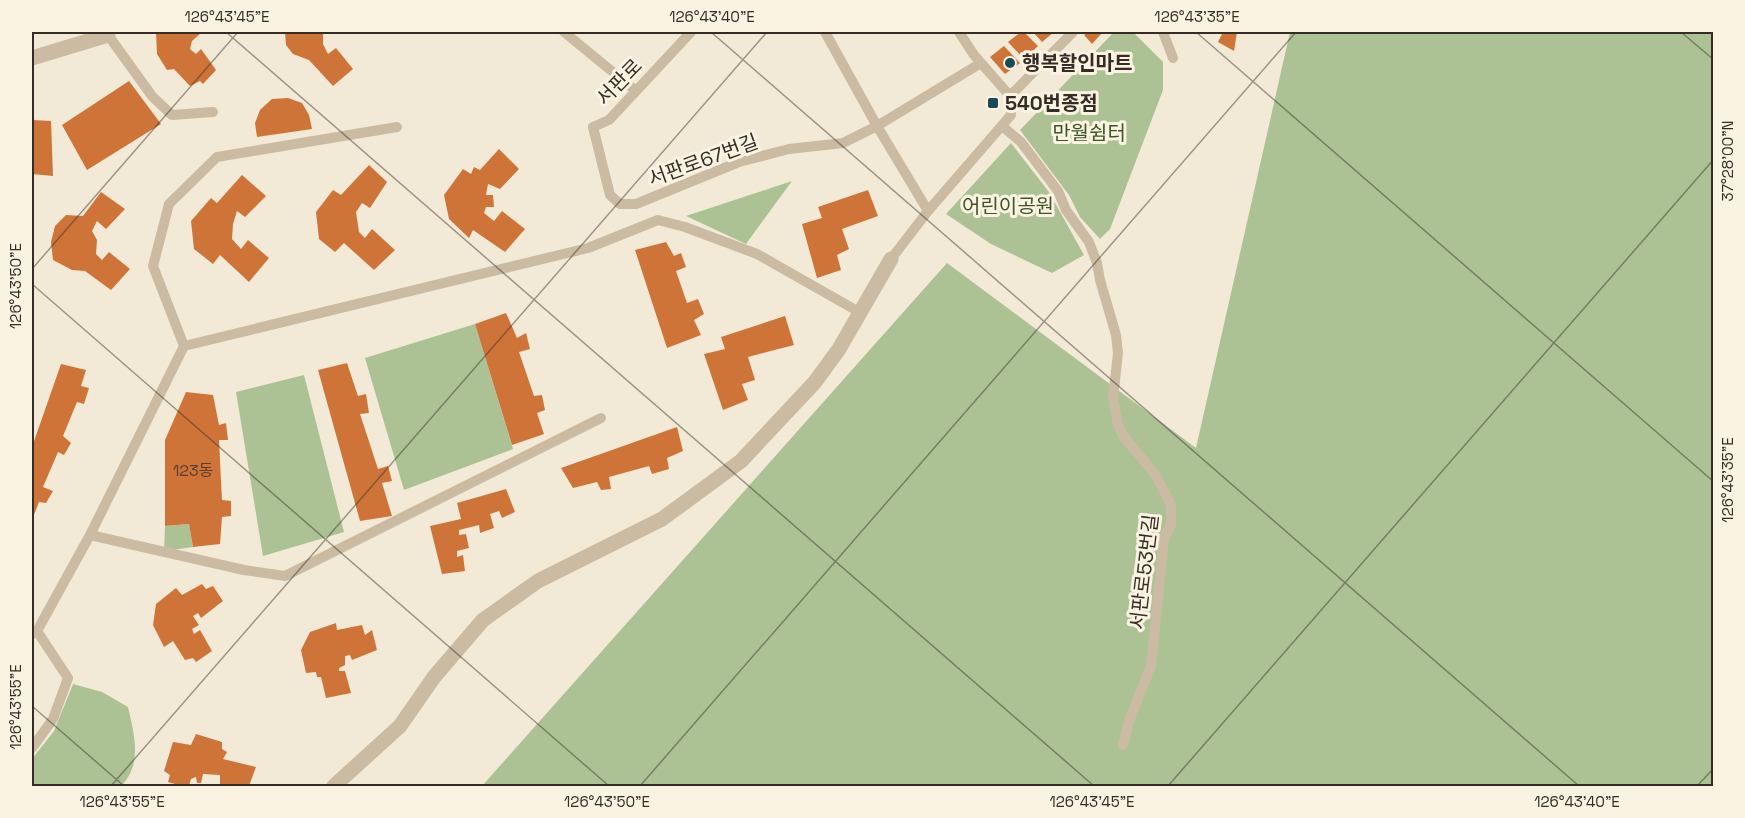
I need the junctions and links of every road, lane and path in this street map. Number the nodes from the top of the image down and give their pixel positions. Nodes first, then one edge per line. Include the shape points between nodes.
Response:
1 (564, 32) edge
2 (691, 32) edge
3 (825, 32) edge
4 (959, 32) edge
5 (1073, 32) edge
6 (1163, 32) edge
7 (108, 33) edge
8 (32, 58) edge
9 (1173, 58) dead end
10 (981, 63) junction
11 (636, 91) junction
12 (1010, 96) junction
13 (213, 112) dead end
14 (877, 126) junction
15 (1002, 126) junction
16 (397, 127) dead end
17 (593, 127) joint
18 (928, 211) junction
19 (891, 260) joint
20 (861, 312) junction
21 (184, 346) junction
22 (601, 418) dead end
23 (90, 535) junction
24 (34, 632) edge
25 (1123, 745) dead end
26 (32, 748) edge
27 (334, 786) edge

1 - 11 lane
2 - 11 lane, 서판로
3 - 14 lane
4 - 10 lane
5 - 12 lane
6 - 9 lane
7 - 8 street
7 - 13 lane via 152,96 172,116
10 - 12 lane
10 - 14 lane, 서판로67번길
11 - 17 lane, 서판로 via 609,120
12 - 15 lane via 1011,115
14 - 17 lane, 서판로67번길 via 843,143 789,148 739,162 636,204 620,204 610,195
14 - 18 lane
15 - 18 lane
15 - 25 lane, 서판로53번길 via 1022,142 1058,190 1066,210 1089,242 1116,335 1113,398 1118,425 1155,474 1171,505 1151,666
16 - 21 lane via 217,157 169,204 153,266
18 - 19 lane
19 - 20 street
20 - 21 lane via 757,254 658,220 588,248
20 - 27 street via 815,382 741,461 662,519 538,581 483,620 434,677 400,726
21 - 23 lane
22 - 23 lane via 285,576
23 - 24 lane
24 - 26 lane via 68,678 53,719

